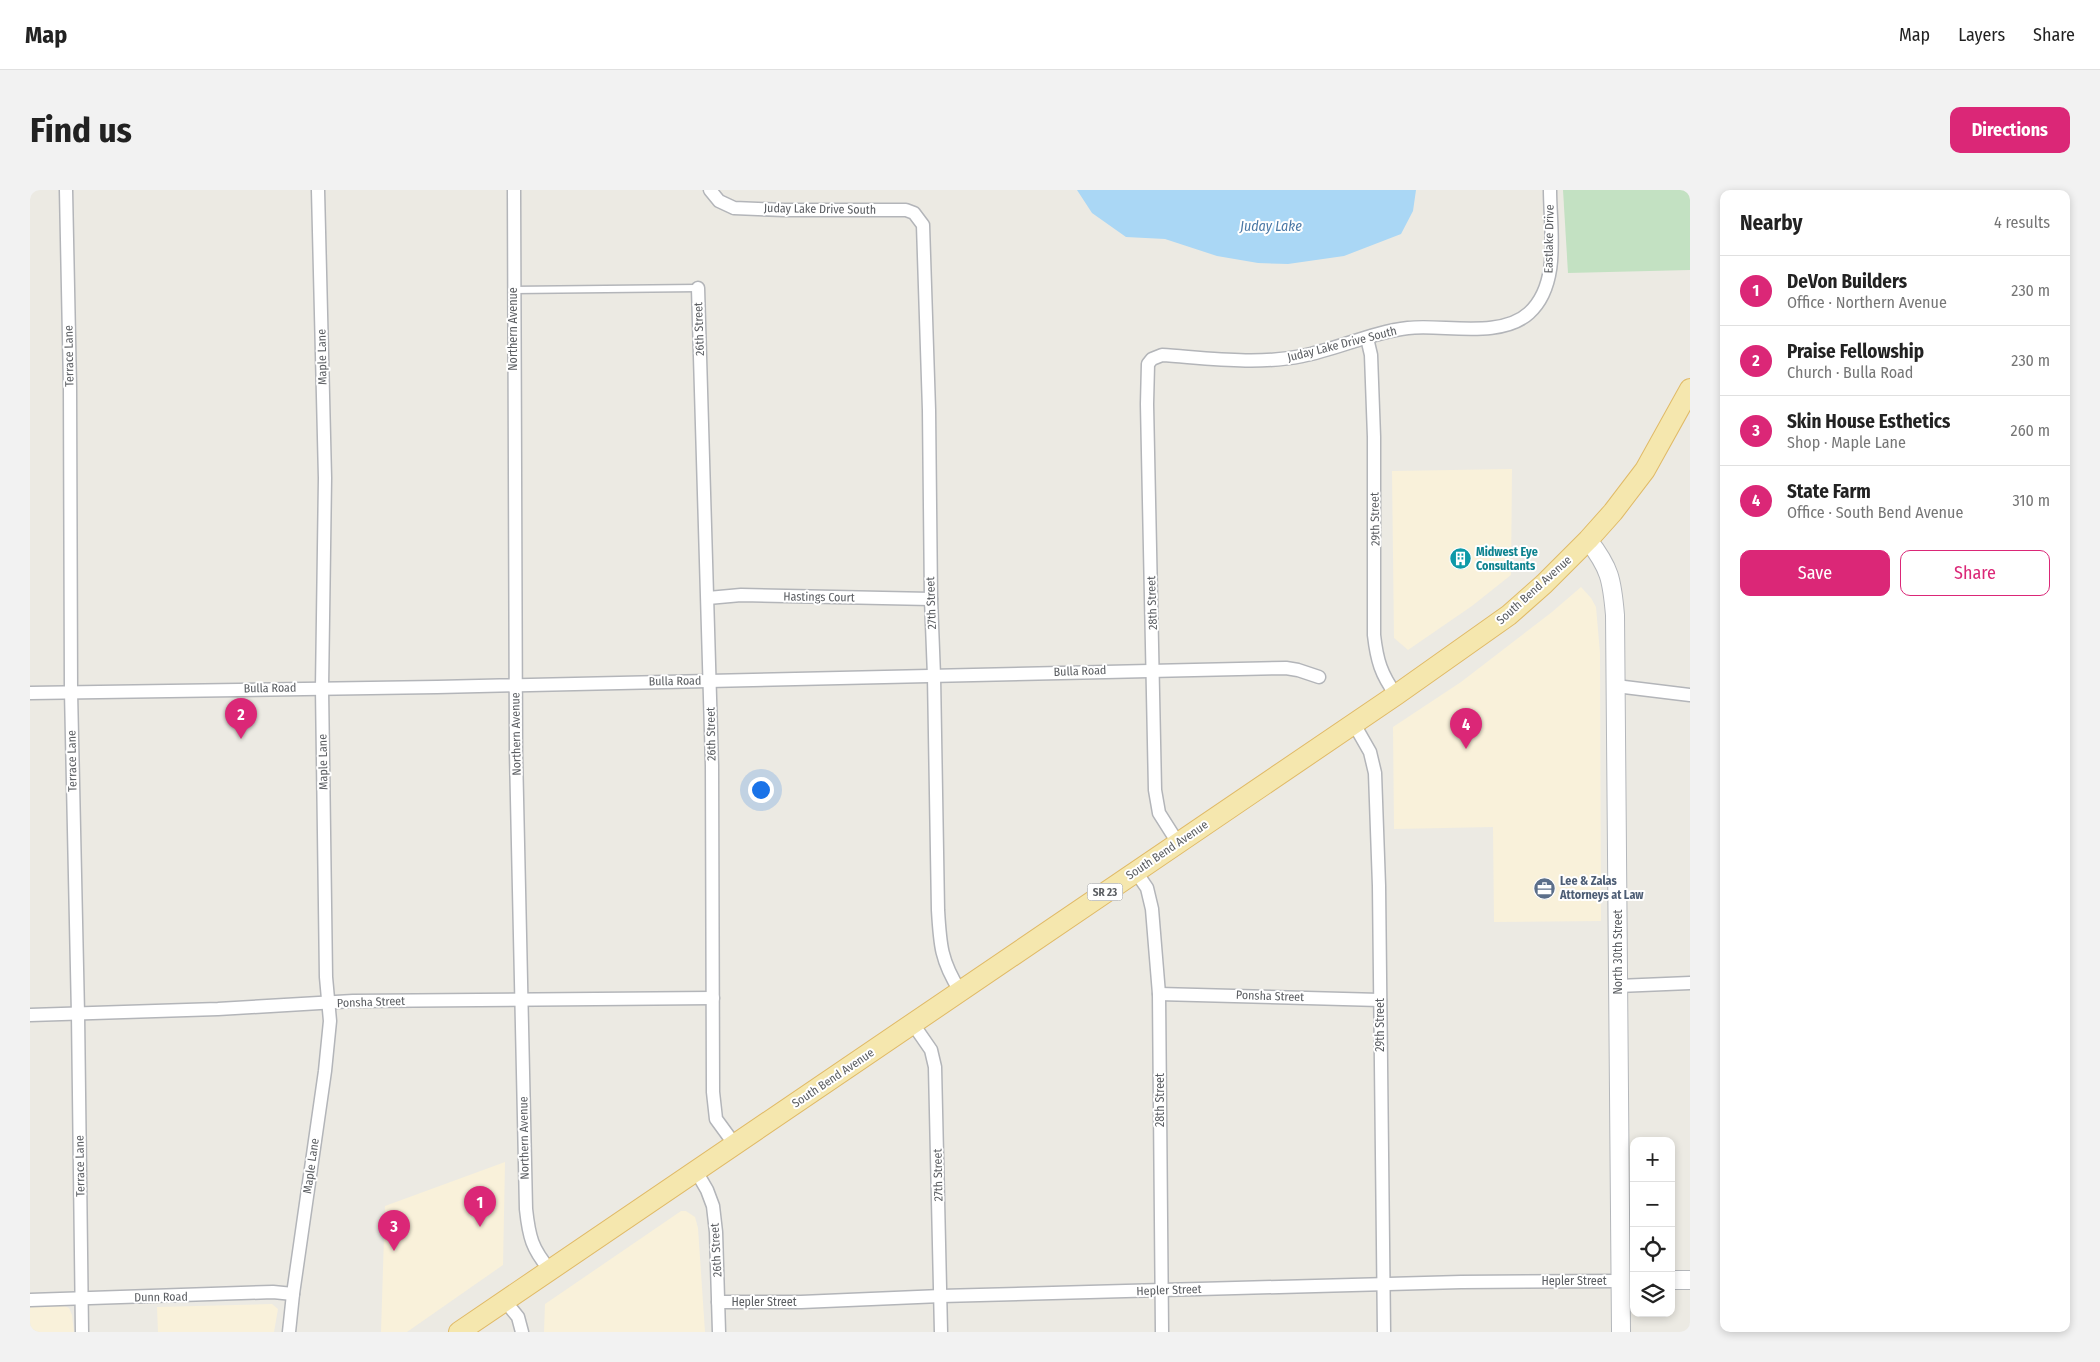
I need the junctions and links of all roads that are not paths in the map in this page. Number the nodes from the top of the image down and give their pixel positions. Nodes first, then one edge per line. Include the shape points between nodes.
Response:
1 (66, 190) edge
2 (318, 190) edge
3 (514, 190) edge
4 (710, 190) edge
5 (1550, 190) edge
6 (914, 214) joint
7 (698, 288) joint
8 (513, 290) junction
9 (1530, 312) joint
10 (1368, 338) junction
11 (1152, 359) joint
12 (1690, 389) edge
13 (1588, 540) junction
14 (708, 598) junction
15 (931, 599) junction
16 (1153, 670) junction
17 (934, 676) junction
18 (1319, 677) dead end
19 (709, 680) junction
20 (515, 685) junction
21 (1616, 686) junction
22 (322, 688) junction
23 (71, 691) junction
24 (30, 693) edge
25 (1396, 695) junction
26 (1690, 695) edge
27 (1354, 724) junction
28 (1178, 843) junction
29 (1136, 872) junction
30 (1690, 983) edge
31 (1618, 986) junction
32 (960, 991) junction
33 (1160, 994) junction
34 (713, 998) junction
35 (522, 1000) junction
36 (1380, 1000) junction
37 (328, 1003) junction
38 (78, 1014) junction
39 (30, 1015) edge
40 (913, 1024) junction
41 (735, 1144) junction
42 (696, 1171) junction
43 (550, 1270) junction
44 (1675, 1280) edge
45 (1690, 1280) edge
46 (1627, 1281) edge
47 (1384, 1285) junction
48 (1162, 1290) junction
49 (293, 1294) junction
50 (941, 1296) junction
51 (82, 1299) junction
52 (30, 1300) edge
53 (506, 1301) junction
54 (718, 1302) junction
55 (82, 1332) edge
56 (289, 1332) edge
57 (459, 1332) edge
58 (522, 1332) edge
59 (719, 1332) edge
60 (941, 1332) edge
61 (1162, 1332) edge
62 (1384, 1332) edge
63 (1621, 1332) edge

1 - 23 street, Terrace Lane
2 - 22 street, Maple Lane via 325,478
3 - 8 street, Northern Avenue
4 - 6 street, Juday Lake Drive South via 719,201 734,208 906,210
5 - 9 street, Eastlake Drive via 1548,279 1539,302
6 - 15 street, 27th Street via 921,220 925,231
7 - 8 lane
7 - 14 street, 26th Street
8 - 20 street, Northern Avenue
9 - 10 street, Juday Lake Drive South via 1512,324 1495,327 1416,327 1396,329
10 - 11 street, Juday Lake Drive South via 1302,356 1278,359 1162,355
10 - 25 street, 29th Street via 1374,447 1374,635 1376,657 1383,676
11 - 16 street, 28th Street via 1148,368 1147,404
12 - 13 main road, South Bend Avenue / SR 23 via 1645,470
13 - 21 street, North 30th Street via 1609,572 1613,593
13 - 25 main road, South Bend Avenue / SR 23 via 1509,615
14 - 15 street, Hastings Court via 742,595
14 - 19 street, 26th Street
15 - 17 street, 27th Street
16 - 17 street, Bulla Road
16 - 18 street, Bulla Road via 1286,668
16 - 28 street, 28th Street via 1155,790 1160,813
17 - 19 street, Bulla Road
17 - 32 street, 27th Street via 940,944 948,971
19 - 20 street, Bulla Road
19 - 34 street, 26th Street
20 - 22 street, Bulla Road
20 - 35 street, Northern Avenue
21 - 26 street
21 - 31 street, North 30th Street
22 - 23 street, Bulla Road
22 - 37 street, Maple Lane
23 - 24 street, Bulla Road
23 - 38 street, Terrace Lane
25 - 27 main road, South Bend Avenue / SR 23
27 - 28 main road, South Bend Avenue / SR 23
27 - 36 street, 29th Street via 1370,752 1375,773
28 - 29 main road, South Bend Avenue / SR 23
29 - 32 main road, South Bend Avenue / SR 23
29 - 33 street, 28th Street via 1147,888 1152,909
30 - 31 street
31 - 46 street, North 30th Street
32 - 40 main road, South Bend Avenue / SR 23
33 - 36 street, Ponsha Street
33 - 48 street, 28th Street
34 - 35 street, Ponsha Street
34 - 41 street, 26th Street via 716,1119
35 - 37 street, Ponsha Street
35 - 43 street, Northern Avenue via 526,1209 529,1236 537,1254
36 - 47 street, 29th Street
37 - 38 street, Ponsha Street
37 - 49 street, Maple Lane via 330,1021 325,1071
38 - 39 street, Ponsha Street
38 - 51 street, Terrace Lane
40 - 41 main road, South Bend Avenue / SR 23
40 - 50 street, 27th Street via 931,1050 935,1067
41 - 42 main road, South Bend Avenue / SR 23
42 - 43 main road, South Bend Avenue / SR 23
42 - 54 street, 26th Street via 712,1206
43 - 53 main road, South Bend Avenue / SR 23
44 - 45 street
46 - 47 street, Hepler Street
46 - 63 street, North 30th Street
47 - 48 street, Hepler Street
47 - 62 street, 29th Street
48 - 50 street, Hepler Street
48 - 61 street, 28th Street
49 - 51 street, Dunn Road
49 - 56 street, Maple Lane
50 - 54 street, Hepler Street
50 - 60 street, 27th Street
51 - 52 street, Dunn Road
51 - 55 street, Terrace Lane
53 - 57 main road, South Bend Avenue / SR 23
53 - 58 street via 518,1317
54 - 59 street, 26th Street

